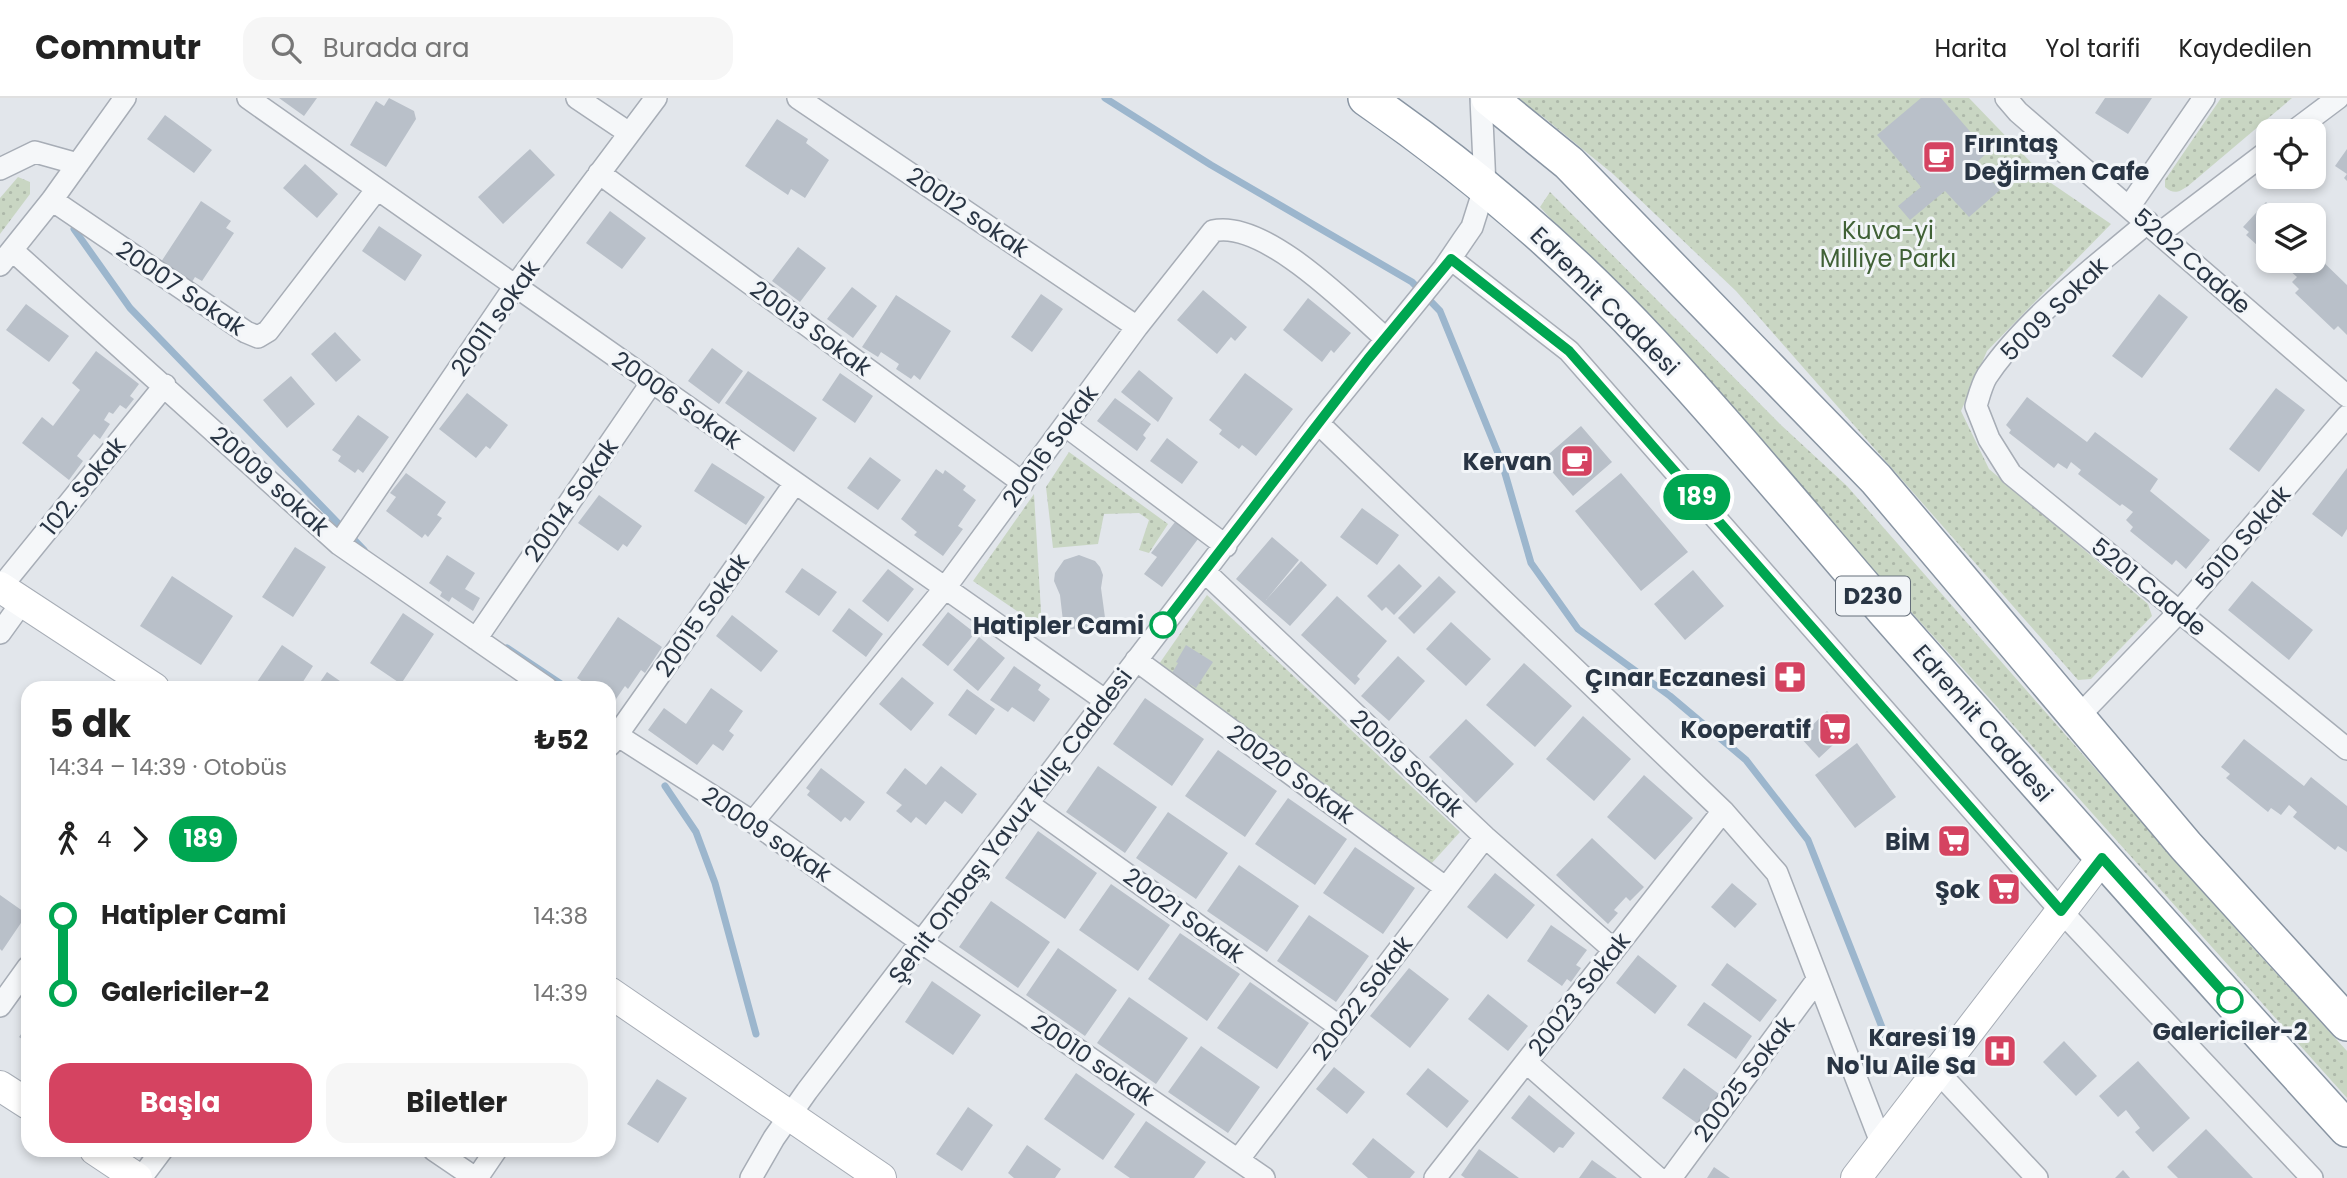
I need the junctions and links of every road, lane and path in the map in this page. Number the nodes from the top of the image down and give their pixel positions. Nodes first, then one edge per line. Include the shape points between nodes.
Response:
1 (125, 98) edge
2 (248, 98) edge
3 (577, 98) edge
4 (656, 98) edge
5 (799, 98) edge
6 (1366, 98) edge
7 (1481, 98) edge
8 (1489, 98) edge
9 (2006, 98) edge
10 (2204, 98) edge
11 (2338, 98) edge
12 (2310, 119) edge
13 (629, 133) junction
14 (2256, 159) edge
15 (78, 164) junction
16 (0, 169) edge
17 (599, 173) junction
18 (1485, 186) junction
19 (377, 189) junction
20 (52, 200) junction
21 (2129, 207) junction
22 (2154, 228) junction
23 (6, 258) edge
24 (1447, 263) junction
25 (515, 286) junction
26 (1137, 327) junction
27 (1385, 338) junction
28 (652, 382) junction
29 (165, 385) junction
30 (2347, 396) edge
31 (1976, 406) joint
32 (2347, 416) edge
33 (1318, 423) junction
34 (1066, 426) junction
35 (795, 483) junction
36 (1023, 483) junction
37 (340, 543) junction
38 (1226, 546) junction
39 (1205, 572) junction
40 (945, 588) junction
41 (8, 592) edge
42 (2179, 612) junction
43 (0, 633) edge
44 (476, 638) junction
45 (1136, 660) junction
46 (143, 681) edge
47 (537, 681) edge
48 (1105, 701) junction
49 (2077, 718) junction
50 (616, 731) edge
51 (616, 739) edge
52 (2347, 749) edge
53 (1027, 803) junction
54 (1723, 811) junction
55 (754, 822) junction
56 (1485, 837) junction
57 (2102, 858) junction
58 (1446, 888) junction
59 (2061, 911) junction
60 (921, 942) junction
61 (1614, 950) junction
62 (21, 977) edge
63 (1817, 980) junction
64 (616, 997) edge
65 (0, 1006) edge
66 (2347, 1023) edge
67 (1340, 1027) junction
68 (1526, 1062) junction
69 (1938, 1072) junction
70 (0, 1086) edge
71 (21, 1100) edge
72 (790, 1116) junction
73 (2347, 1129) edge
74 (1882, 1145) junction
75 (106, 1157) edge
76 (156, 1157) edge
77 (444, 1157) edge
78 (491, 1157) edge
79 (1238, 1160) junction
80 (139, 1178) edge
81 (476, 1178) edge
82 (751, 1178) edge
83 (881, 1178) edge
84 (1264, 1178) edge
85 (1435, 1178) edge
86 (1658, 1178) edge
87 (1671, 1178) edge
88 (1856, 1178) edge
89 (2037, 1178) edge
90 (2312, 1178) edge

1 - 15 street
2 - 19 street, 20006 Sokak
3 - 13 street
4 - 13 street, 20011 sokak
5 - 26 street, 20012 sokak
6 - 18 highway, Edremit Caddesi / D230
7 - 18 street
8 - 49 highway via 1569,163 1876,479
9 - 21 street, 5202 Cadde
10 - 21 street
11 - 12 street
13 - 17 street, 20011 sokak
14 - 22 street, 5009 Sokak
15 - 16 street via 35,152
15 - 20 street
17 - 25 street, 20011 sokak
17 - 36 street, 20013 Sokak
18 - 24 street, Şehit Onbaşı Yavuz Kılıç Caddesi via 1472,227
18 - 57 highway, Edremit Caddesi / D230 via 1652,344
19 - 20 street, 20007 Sokak via 268,331 258,337
19 - 25 street, 20006 Sokak
20 - 23 street
21 - 22 street, 5202 Cadde
22 - 30 street, 5202 Cadde
22 - 31 street, 5009 Sokak via 2052,304 1986,378
23 - 29 street, 20009 sokak
24 - 27 street, Şehit Onbaşı Yavuz Kılıç Caddesi
24 - 59 street via 1569,351
25 - 28 street, 20006 Sokak
25 - 37 street, 20011 sokak
26 - 27 street, 20016 Sokak via 1213,231 1226,228 1255,238 1311,272
26 - 34 street, 20016 Sokak
27 - 33 street, Şehit Onbaşı Yavuz Kılıç Caddesi
28 - 35 street, 20006 Sokak
28 - 44 street, 20014 Sokak
29 - 37 street, 20009 sokak
29 - 41 street, 102. Sokak
31 - 42 street, 5201 Cadde via 1989,439 2011,474
32 - 42 street, 5010 Sokak
33 - 38 street, Şehit Onbaşı Yavuz Kılıç Caddesi
33 - 54 street
34 - 36 street, 20016 Sokak
34 - 38 street
35 - 40 street, 20006 Sokak
35 - 50 street, 20015 Sokak
36 - 40 street, 20016 Sokak
37 - 44 street, 20009 sokak
38 - 39 street, Şehit Onbaşı Yavuz Kılıç Caddesi
39 - 45 street, Şehit Onbaşı Yavuz Kılıç Caddesi
39 - 56 street, 20019 Sokak
40 - 48 street, 20006 Sokak
40 - 55 street, 20016 Sokak
41 - 43 street, 102. Sokak
41 - 46 main road
42 - 49 street, 5010 Sokak
42 - 52 street, 5201 Cadde
44 - 47 street, 20009 sokak
45 - 48 street, Şehit Onbaşı Yavuz Kılıç Caddesi
45 - 58 street, 20020 Sokak
48 - 53 street, Şehit Onbaşı Yavuz Kılıç Caddesi
49 - 66 highway
51 - 55 street, 20009 sokak
53 - 60 street, Şehit Onbaşı Yavuz Kılıç Caddesi
53 - 67 street, 20021 Sokak
54 - 61 street, 20023 Sokak
54 - 63 street via 1777,873
55 - 60 street, 20009 sokak
56 - 58 street, 20022 Sokak
56 - 61 street, 20019 Sokak
57 - 59 main road
57 - 73 highway, Edremit Caddesi / D230
58 - 67 street, 20022 Sokak
59 - 69 main road
59 - 90 street
60 - 72 street, Şehit Onbaşı Yavuz Kılıç Caddesi
60 - 79 street, 20010 sokak
61 - 68 street, 20023 Sokak
62 - 65 street
63 - 74 street
63 - 87 street, 20025 Sokak
64 - 72 main road
67 - 79 street, 20022 Sokak
68 - 85 street, 20023 Sokak
68 - 86 street
69 - 74 main road
69 - 89 street
70 - 71 main road
72 - 82 street, Şehit Onbaşı Yavuz Kılıç Caddesi
72 - 83 main road
74 - 88 main road
75 - 80 main road
76 - 80 street
77 - 81 street
78 - 81 street
79 - 84 street, 20010 sokak

